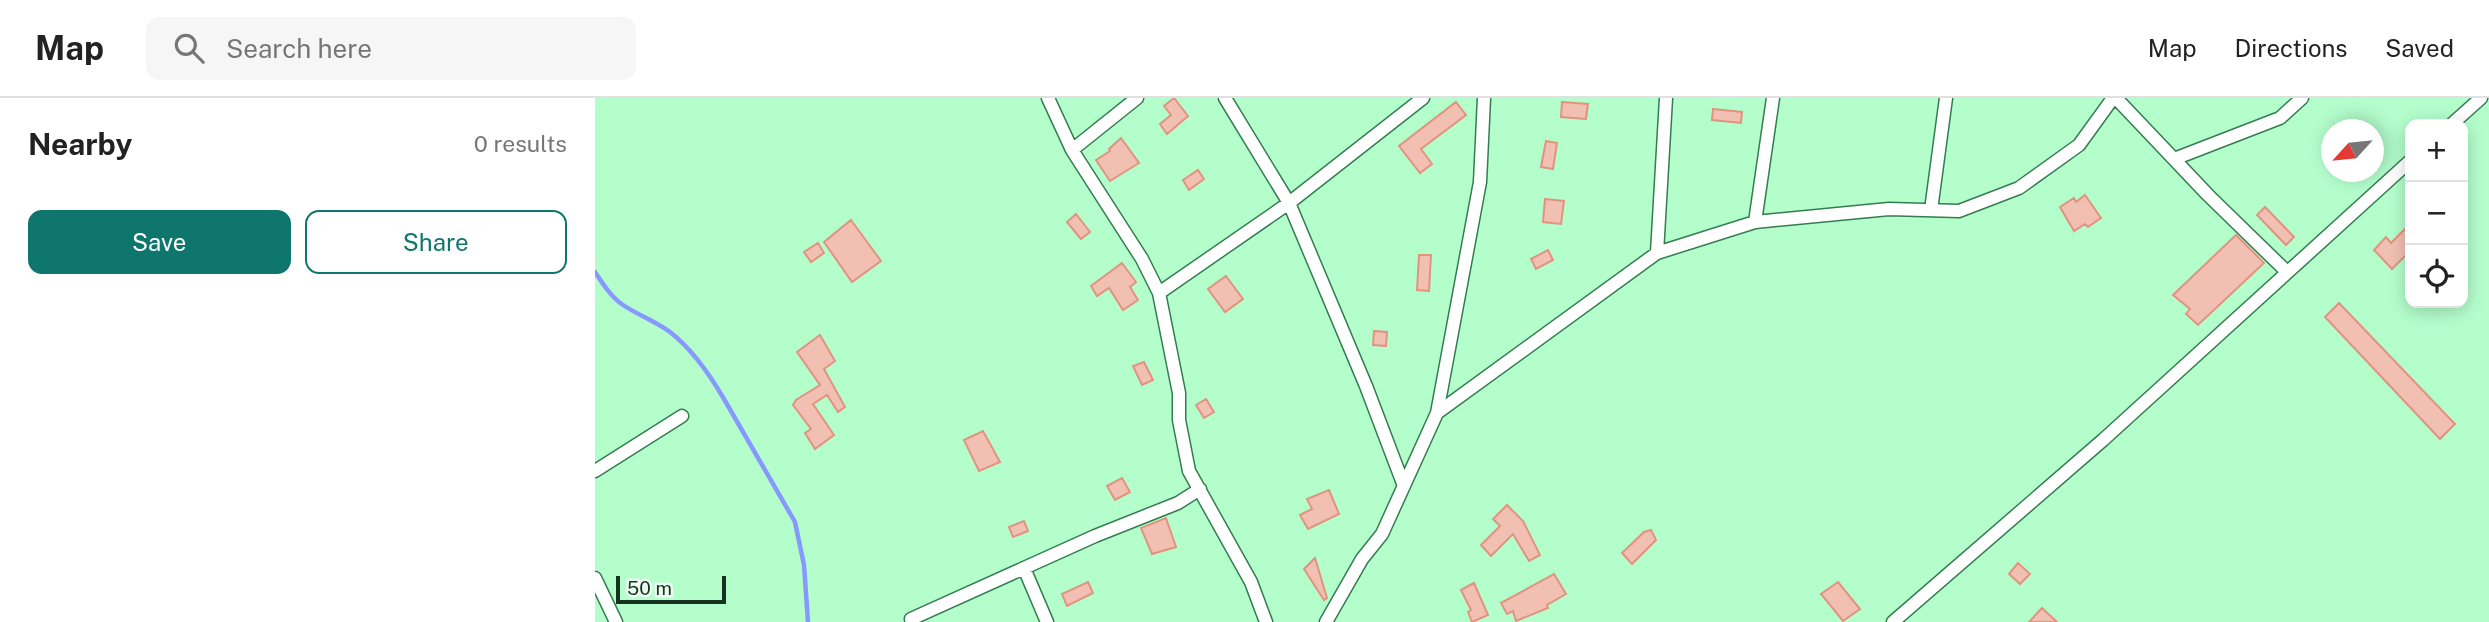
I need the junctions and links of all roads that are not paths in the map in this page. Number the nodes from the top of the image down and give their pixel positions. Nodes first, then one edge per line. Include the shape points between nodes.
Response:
1 (1048, 98) edge
2 (1137, 98) edge
3 (1226, 98) edge
4 (1423, 98) edge
5 (1484, 98) edge
6 (1666, 98) edge
7 (1773, 98) edge
8 (1946, 98) edge
9 (2115, 98) edge
10 (2302, 98) edge
11 (2481, 98) edge
12 (2458, 119) edge
13 (1072, 150) junction
14 (2174, 159) junction
15 (2405, 166) edge
16 (1289, 203) junction
17 (1931, 211) junction
18 (1755, 222) junction
19 (1657, 254) junction
20 (2287, 272) junction
21 (1159, 293) junction
22 (1437, 413) junction
23 (682, 416) dead end
24 (595, 471) edge
25 (1404, 486) junction
26 (1200, 489) junction
27 (1024, 568) junction
28 (595, 578) edge
29 (616, 622) edge
30 (912, 622) edge
31 (1047, 622) edge
32 (1266, 622) edge
33 (1326, 622) edge
34 (1893, 622) edge

1 - 13 street
2 - 13 street
3 - 16 street
4 - 16 street
5 - 22 street via 1480,181
6 - 19 street
7 - 18 street
8 - 17 street
9 - 14 street
9 - 17 street via 2079,145 2019,188 1959,211
10 - 14 street via 2280,118
11 - 12 street
13 - 21 street
14 - 20 street
15 - 20 street
16 - 21 street
16 - 25 street
17 - 18 street via 1889,209
18 - 19 street
19 - 22 street
20 - 34 street
21 - 26 street via 1189,471
22 - 25 street
23 - 24 street
25 - 33 street via 1382,534 1361,559
26 - 27 street via 1178,503
26 - 32 street via 1251,582
27 - 30 street
27 - 31 street
28 - 29 street

